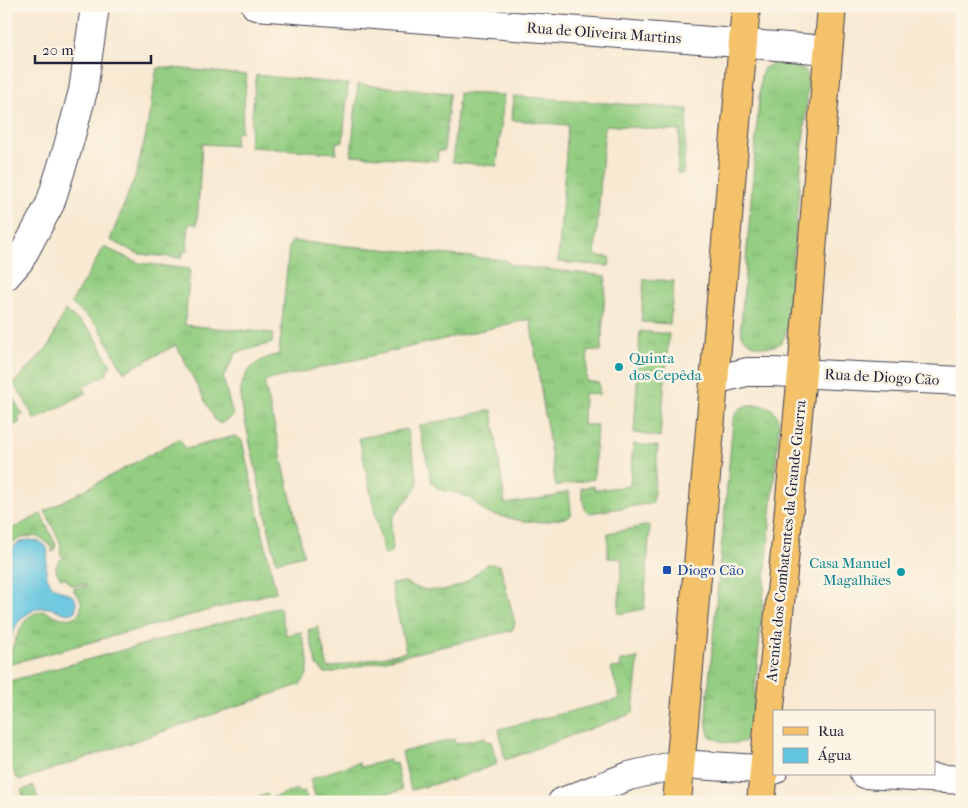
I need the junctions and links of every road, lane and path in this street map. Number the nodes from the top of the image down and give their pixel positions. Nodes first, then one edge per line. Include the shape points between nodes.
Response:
1 (95, 6) edge
2 (256, 6) edge
3 (746, 6) edge
4 (832, 6) edge
5 (742, 43) junction
6 (828, 50) junction
7 (6, 276) edge
8 (802, 373) junction
9 (714, 380) junction
10 (962, 381) edge
11 (774, 710) edge
12 (773, 721) edge
13 (680, 764) junction
14 (769, 769) edge
15 (897, 776) edge
16 (962, 780) edge
17 (562, 802) edge
18 (677, 802) edge
19 (761, 802) edge

1 - 7 street via 83,91 50,204 20,260
2 - 5 street, Rua de Oliveira Martins
3 - 5 main road
4 - 6 main road, Avenida dos Combatentes da Grande Guerra
5 - 6 street
5 - 9 main road
6 - 8 main road, Avenida dos Combatentes da Grande Guerra
8 - 9 street via 747,372
8 - 10 street, Rua de Diogo Cão
8 - 11 main road, Avenida dos Combatentes da Grande Guerra
9 - 13 main road
12 - 14 main road, Avenida dos Combatentes da Grande Guerra
13 - 14 street
13 - 17 street via 629,776
13 - 18 main road
14 - 19 main road, Avenida dos Combatentes da Grande Guerra
15 - 16 street

